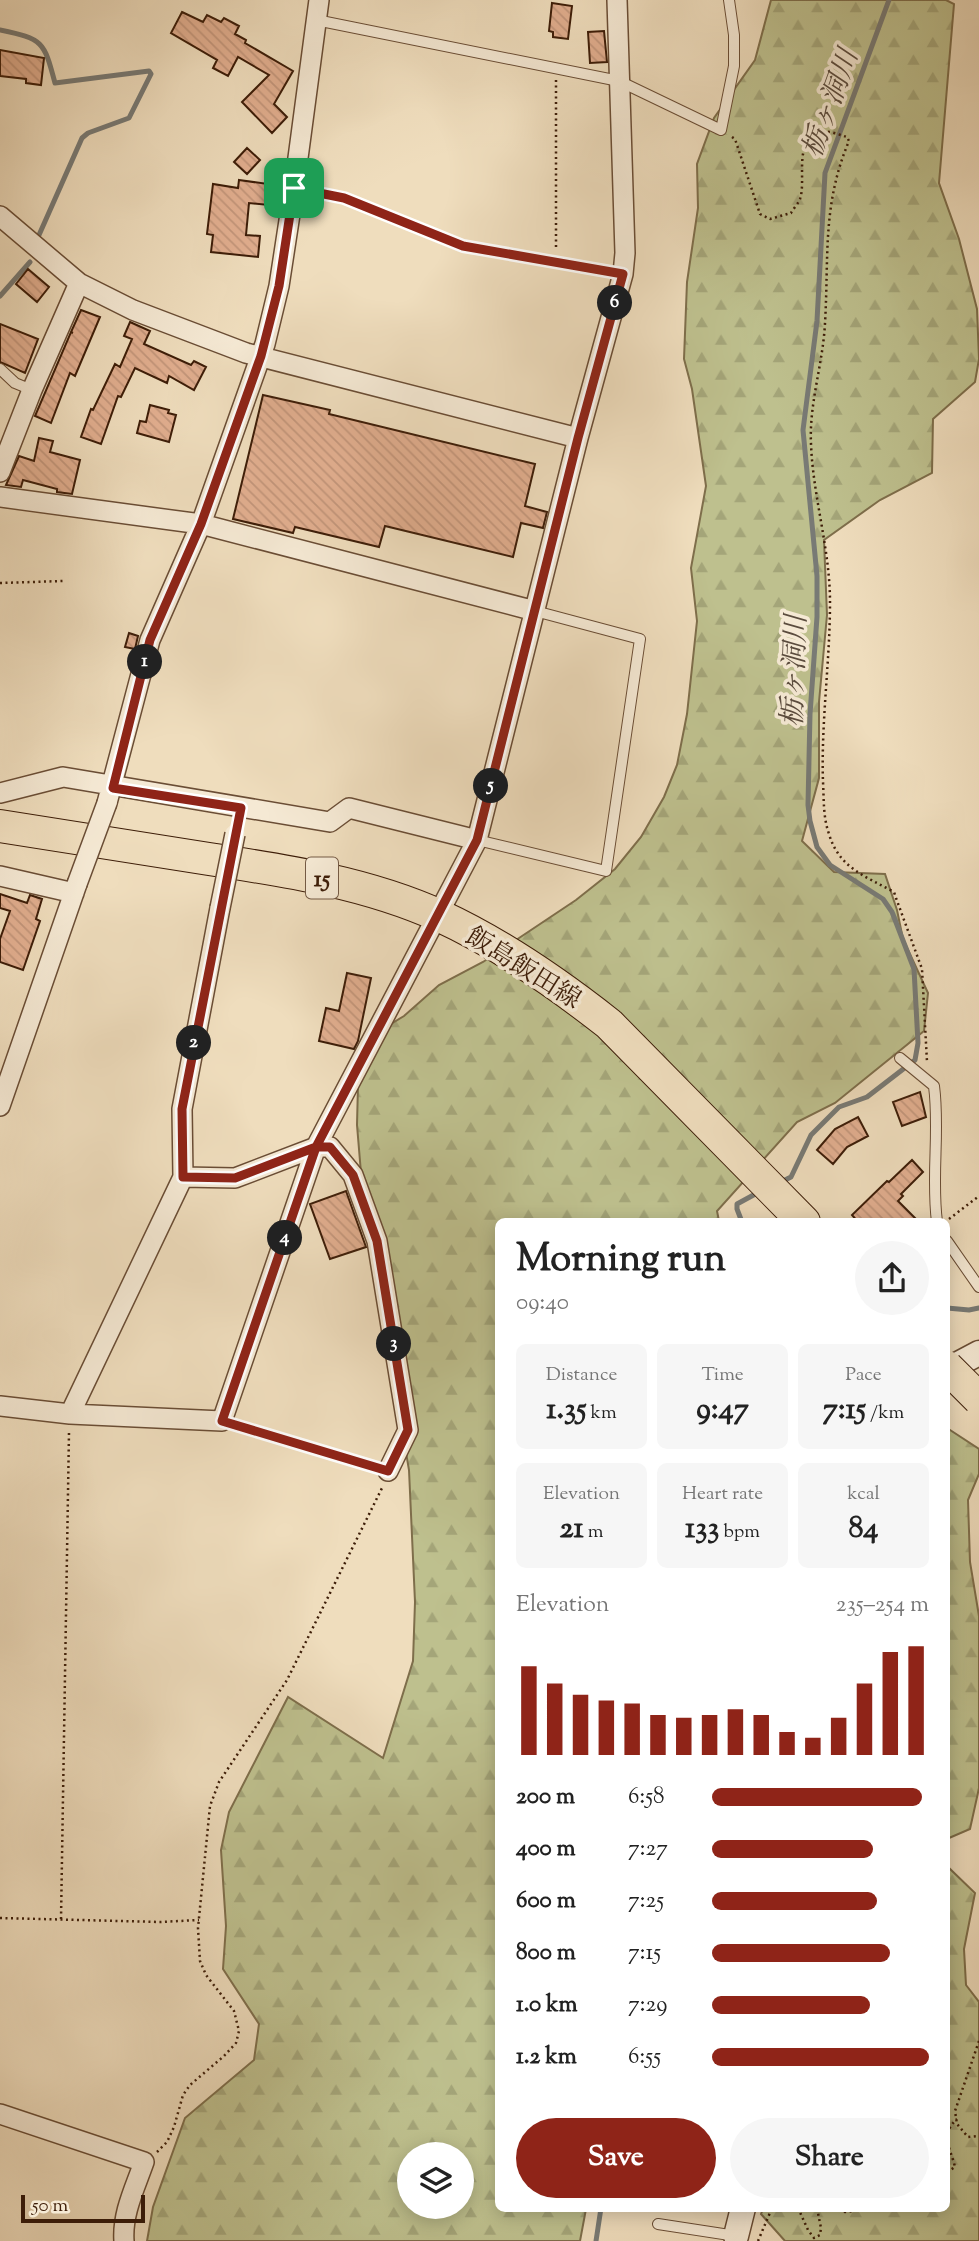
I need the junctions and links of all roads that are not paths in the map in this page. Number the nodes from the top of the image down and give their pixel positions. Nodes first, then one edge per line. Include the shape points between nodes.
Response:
1 (617, 0) edge
2 (729, 0) edge
3 (317, 5) edge
4 (619, 81) junction
5 (294, 188) junction
6 (0, 216) edge
7 (623, 274) junction
8 (79, 283) junction
9 (261, 356) junction
10 (0, 369) edge
11 (32, 390) junction
12 (578, 438) junction
13 (0, 472) edge
14 (0, 497) edge
15 (201, 524) junction
16 (534, 611) junction
17 (0, 793) edge
18 (110, 795) junction
19 (241, 808) junction
20 (0, 826) edge
21 (477, 840) junction
22 (0, 876) edge
23 (75, 888) junction
24 (439, 916) junction
25 (900, 1058) dead end
26 (0, 1105) edge
27 (316, 1147) junction
28 (183, 1177) junction
29 (800, 1218) edge
30 (937, 1218) edge
31 (950, 1245) edge
32 (979, 1287) edge
33 (979, 1353) edge
34 (950, 1367) edge
35 (950, 1371) edge
36 (979, 1399) edge
37 (0, 1406) edge
38 (70, 1414) junction
39 (388, 1471) road end
40 (0, 2114) edge
41 (743, 2212) edge
42 (658, 2224) dead end
43 (743, 2239) edge
44 (124, 2241) edge

1 - 4 street
2 - 4 lane via 734,66 721,130
3 - 4 lane via 556,69
3 - 5 street
4 - 7 street
5 - 7 lane via 344,198 463,246
5 - 9 street via 279,286
6 - 8 street
7 - 12 street
8 - 9 street via 133,310
8 - 11 street
9 - 12 street
9 - 15 street
10 - 11 lane
11 - 13 street
12 - 16 street
14 - 15 street
15 - 16 street
15 - 18 street via 150,640
16 - 21 street
16 - 21 lane via 640,639 606,871
17 - 18 street via 63,778
18 - 19 street
18 - 23 street, bridge
19 - 21 street via 330,822 349,808
19 - 28 street, bridge via 182,1109
20 - 24 main road, 飯島飯田線 / 15 via 293,872 381,894
21 - 24 street
22 - 23 street
23 - 26 street
24 - 27 street
24 - 29 main road, 飯島飯田線 / 15 via 533,969 609,1024
25 - 30 lane via 934,1086
27 - 28 street via 235,1178
27 - 38 street via 222,1421
27 - 39 street via 330,1147 353,1175 377,1241 408,1430
28 - 38 street
31 - 32 lane
33 - 34 street
35 - 36 main road, bridge
37 - 38 street
40 - 44 street via 144,2162 129,2202
41 - 43 street
42 - 43 lane

